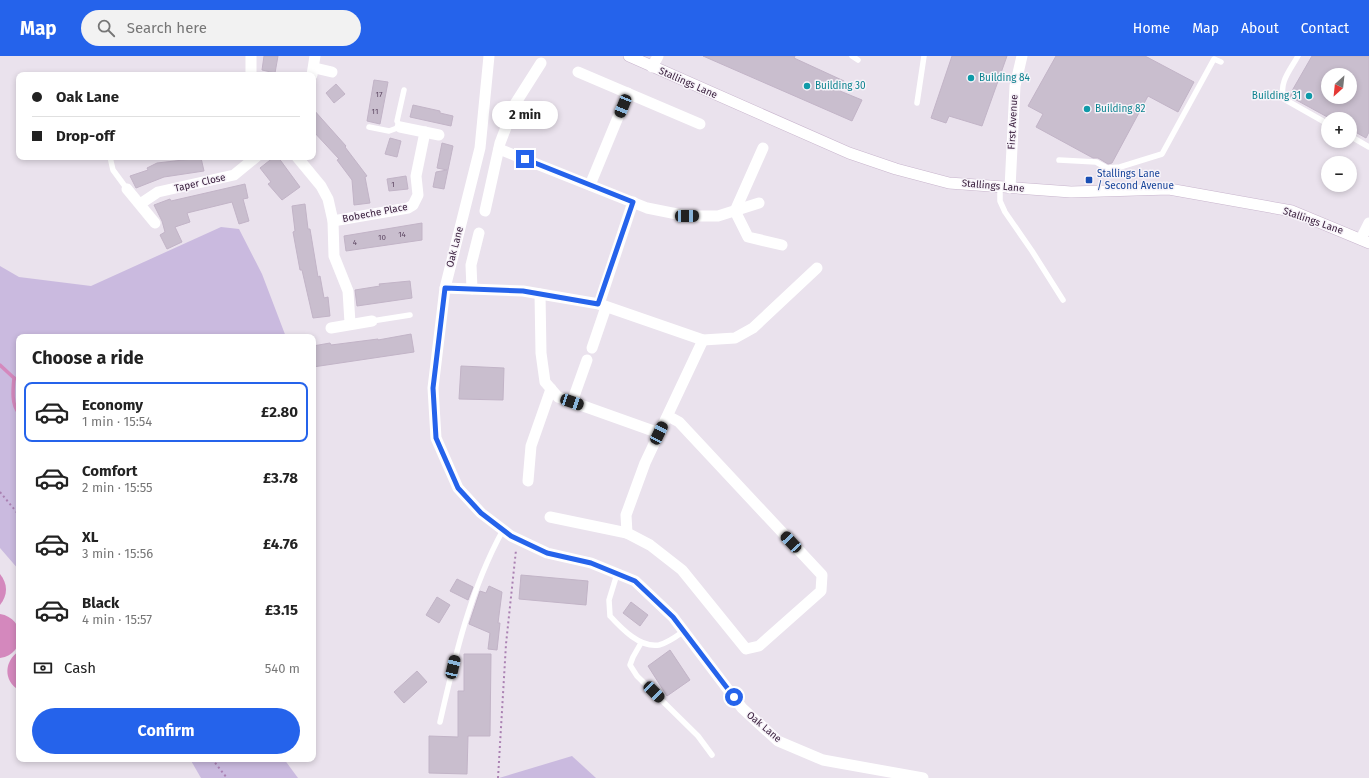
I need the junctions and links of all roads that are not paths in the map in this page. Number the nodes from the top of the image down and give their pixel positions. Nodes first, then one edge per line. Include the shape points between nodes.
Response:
1 (251, 56) edge
2 (315, 56) edge
3 (489, 56) edge
4 (658, 56) edge
5 (852, 56) edge
6 (924, 56) edge
7 (1022, 56) edge
8 (1298, 56) edge
9 (630, 57) edge
10 (1213, 57) edge
11 (858, 60) dead end
12 (1221, 62) dead end
13 (541, 63) dead end
14 (652, 67) junction
15 (314, 71) edge
16 (251, 72) edge
17 (332, 72) dead end
18 (578, 72) dead end
19 (404, 90) dead end
20 (628, 93) junction
21 (917, 103) dead end
22 (1321, 120) edge
23 (700, 124) dead end
24 (369, 127) dead end
25 (400, 128) junction
26 (425, 132) junction
27 (439, 135) dead end
28 (1357, 140) edge
29 (1369, 147) edge
30 (763, 148) dead end
31 (498, 149) junction
32 (111, 160) edge
33 (252, 160) edge
34 (299, 160) edge
35 (1059, 160) dead end
36 (590, 186) junction
37 (1005, 188) junction
38 (127, 189) joint
39 (633, 202) junction
40 (759, 203) dead end
41 (140, 204) junction
42 (485, 211) dead end
43 (735, 211) junction
44 (333, 221) junction
45 (155, 222) dead end
46 (1369, 223) edge
47 (480, 232) dead end
48 (1365, 241) edge
49 (782, 245) dead end
50 (817, 268) dead end
51 (445, 288) junction
52 (472, 289) junction
53 (540, 294) junction
54 (1063, 300) dead end
55 (602, 305) junction
56 (410, 316) dead end
57 (372, 321) joint
58 (350, 324) junction
59 (331, 328) dead end
60 (703, 340) junction
61 (592, 348) dead end
62 (587, 360) dead end
63 (551, 389) junction
64 (572, 402) junction
65 (668, 416) junction
66 (659, 433) junction
67 (528, 481) dead end
68 (550, 517) dead end
69 (503, 530) junction
70 (627, 533) junction
71 (617, 574) junction
72 (684, 631) junction
73 (641, 642) junction
74 (440, 722) dead end
75 (712, 755) dead end
76 (923, 778) edge

1 - 16 street
2 - 15 street
3 - 51 street, Oak Lane via 480,148
4 - 14 street
5 - 11 lane
6 - 21 lane
7 - 37 street, First Avenue via 1015,86
8 - 22 lane via 1282,84 1281,92 1284,99
9 - 14 street, Stallings Lane
10 - 12 lane
10 - 35 lane via 1162,154 1120,167 1107,168 1096,162
13 - 31 street via 516,104
14 - 37 street, Stallings Lane via 849,153 949,183
15 - 17 street
18 - 20 street
19 - 25 lane via 398,121
20 - 23 street
20 - 36 street
24 - 25 lane via 389,131
25 - 26 street
26 - 27 street
26 - 44 street, Bobeche Place via 416,176 418,195 413,205
28 - 29 lane
30 - 43 street
31 - 36 street
31 - 42 street
32 - 38 lane via 113,170
33 - 41 street, Taper Close via 234,175 158,192
34 - 44 street via 321,186 328,199
36 - 39 street
37 - 48 street, Stallings Lane via 1071,192 1169,189 1292,211
37 - 54 lane via 1000,201 1005,212
38 - 41 street
39 - 43 street via 647,208 687,216 718,216
39 - 55 street
40 - 43 street
41 - 45 street
43 - 49 street via 748,237
44 - 58 street via 334,256 348,291
46 - 48 street
47 - 52 street via 471,265
50 - 60 street via 753,328 735,338
51 - 52 street
51 - 69 street, Oak Lane via 433,388 436,438 458,488 481,513
52 - 53 street
53 - 55 street
53 - 63 street via 541,353 545,382
55 - 60 street
55 - 61 street
56 - 57 lane
57 - 58 street
58 - 59 street
60 - 65 street
62 - 64 street
63 - 64 street via 558,398
63 - 67 street via 531,446
64 - 66 street
65 - 66 street
65 - 70 street via 679,422 822,575 821,590 759,646 746,649 682,570 650,545
66 - 70 street via 626,515
68 - 70 street
69 - 71 street, Oak Lane via 547,553 591,563
69 - 74 lane via 490,554 458,642
71 - 72 street, Oak Lane via 635,581
71 - 73 lane via 609,600 610,616 620,627
72 - 73 lane via 659,645
72 - 76 street, Oak Lane via 742,708 778,741 823,760
73 - 75 lane via 630,665 637,676 698,736

